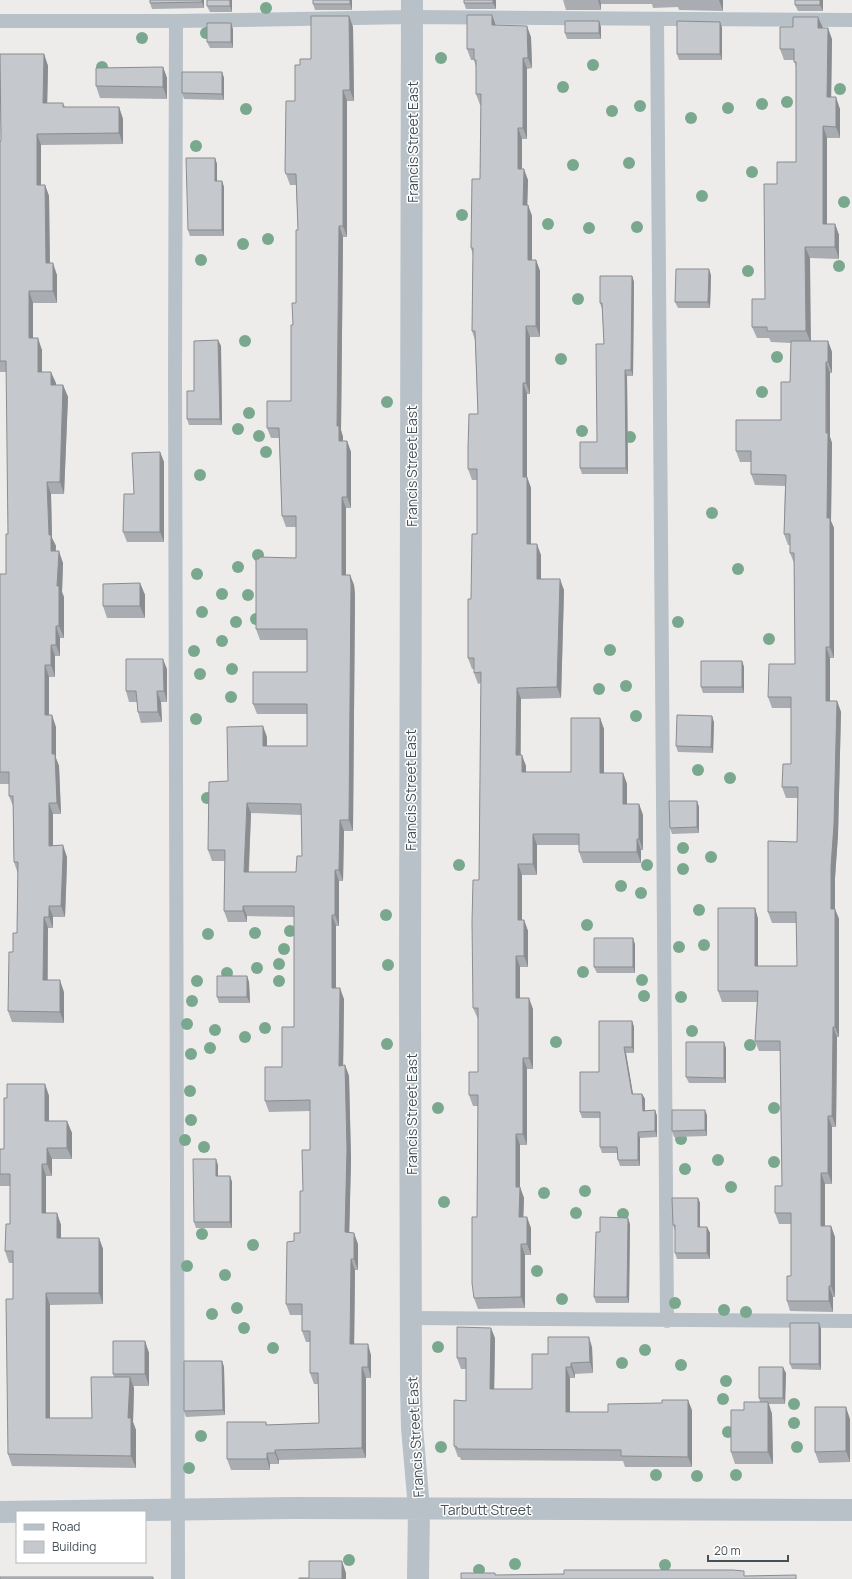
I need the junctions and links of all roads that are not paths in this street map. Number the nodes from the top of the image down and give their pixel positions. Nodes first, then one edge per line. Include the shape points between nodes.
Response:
1 (412, 9) edge
2 (657, 19) junction
3 (852, 20) edge
4 (0, 21) edge
5 (176, 21) junction
6 (412, 1318) junction
7 (667, 1321) junction
8 (852, 1321) edge
9 (177, 1508) junction
10 (419, 1508) junction
11 (852, 1510) edge
12 (44, 1511) edge
13 (0, 1512) edge
14 (16, 1512) edge
15 (178, 1579) edge
16 (418, 1579) edge

1 - 2 lane
1 - 5 lane
1 - 6 street, Francis Street East
2 - 3 lane
2 - 7 lane
4 - 5 lane
5 - 9 lane
6 - 7 lane
6 - 10 street, Francis Street East via 412,1428
7 - 8 lane
9 - 10 street, Tarbutt Street
9 - 12 street, Tarbutt Street
9 - 15 lane
10 - 11 street, Tarbutt Street
10 - 16 street, Francis Street East
13 - 14 street, Tarbutt Street

